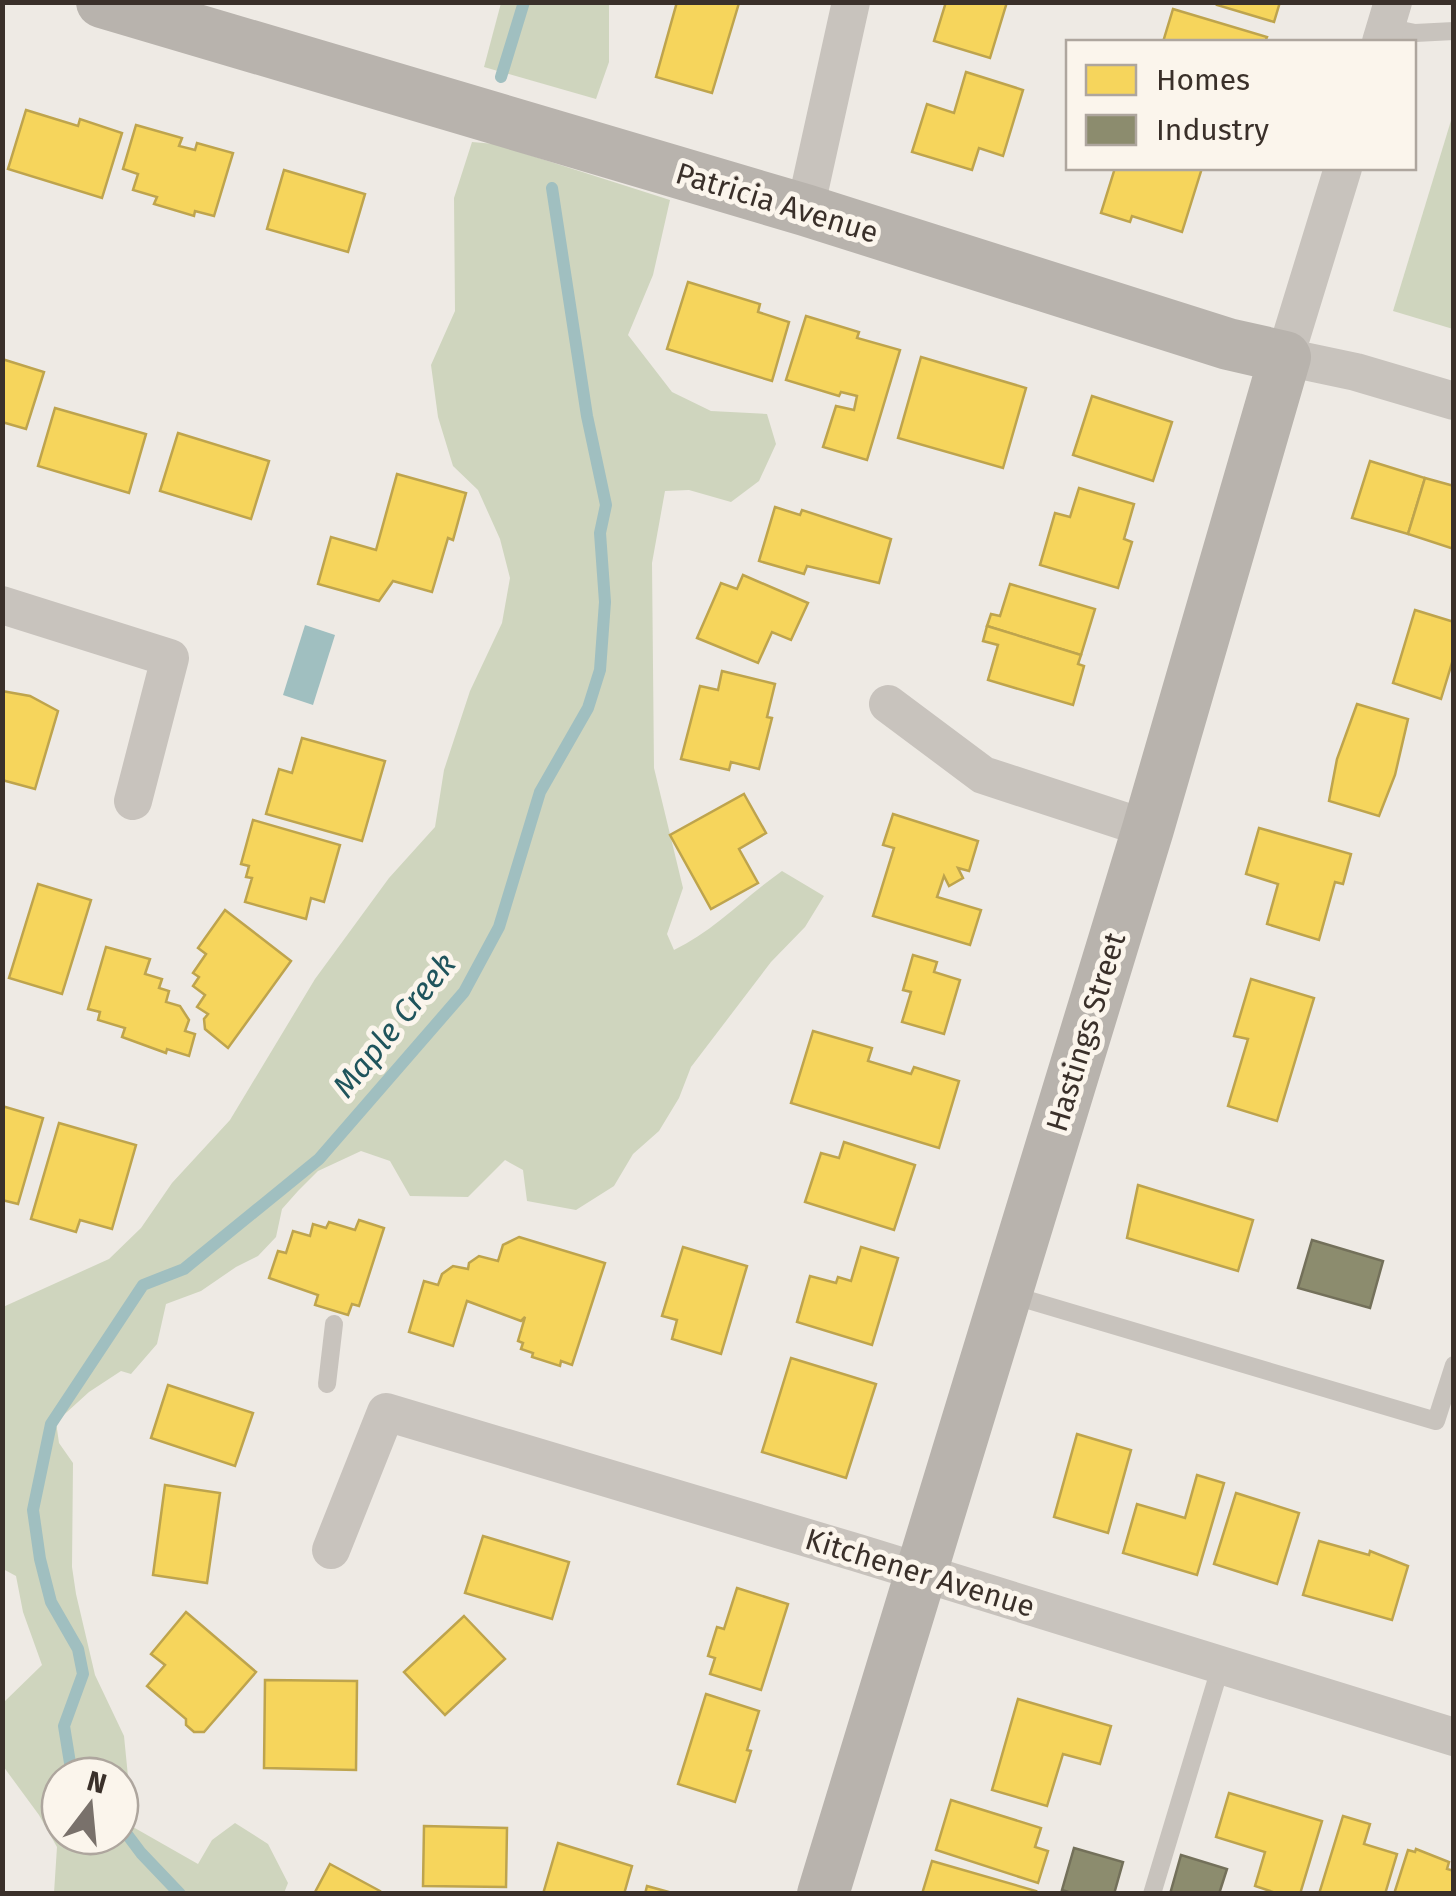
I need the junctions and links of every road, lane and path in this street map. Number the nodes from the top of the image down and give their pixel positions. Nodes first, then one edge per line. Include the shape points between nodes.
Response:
1 (102, 2) edge
2 (850, 2) edge
3 (1387, 24) edge
4 (1454, 31) edge
5 (1342, 170) edge
6 (805, 210) junction
7 (1285, 357) junction
8 (1454, 401) edge
9 (2, 605) edge
10 (888, 704) dead end
11 (133, 801) dead end
12 (1148, 829) junction
13 (1006, 1294) junction
14 (334, 1324) dead end
15 (1454, 1365) edge
16 (327, 1384) dead end
17 (332, 1550) dead end
18 (920, 1572) junction
19 (1221, 1665) junction
20 (1454, 1737) edge
21 (822, 1894) edge
22 (1152, 1894) edge

1 - 6 street, Patricia Avenue
2 - 6 street
3 - 4 lane via 1415,33
5 - 7 street, Hastings Street
6 - 7 street, Patricia Avenue
7 - 8 street, Patricia Avenue
7 - 12 street, Hastings Street
9 - 11 street via 170,658
10 - 12 street via 984,776
12 - 13 street, Hastings Street
13 - 15 lane via 1436,1420
13 - 18 street, Hastings Street
14 - 16 lane
17 - 18 street, Kitchener Avenue via 386,1412
18 - 19 street, Kitchener Avenue
18 - 21 street, Hastings Street
19 - 20 street, Kitchener Avenue
19 - 22 lane

